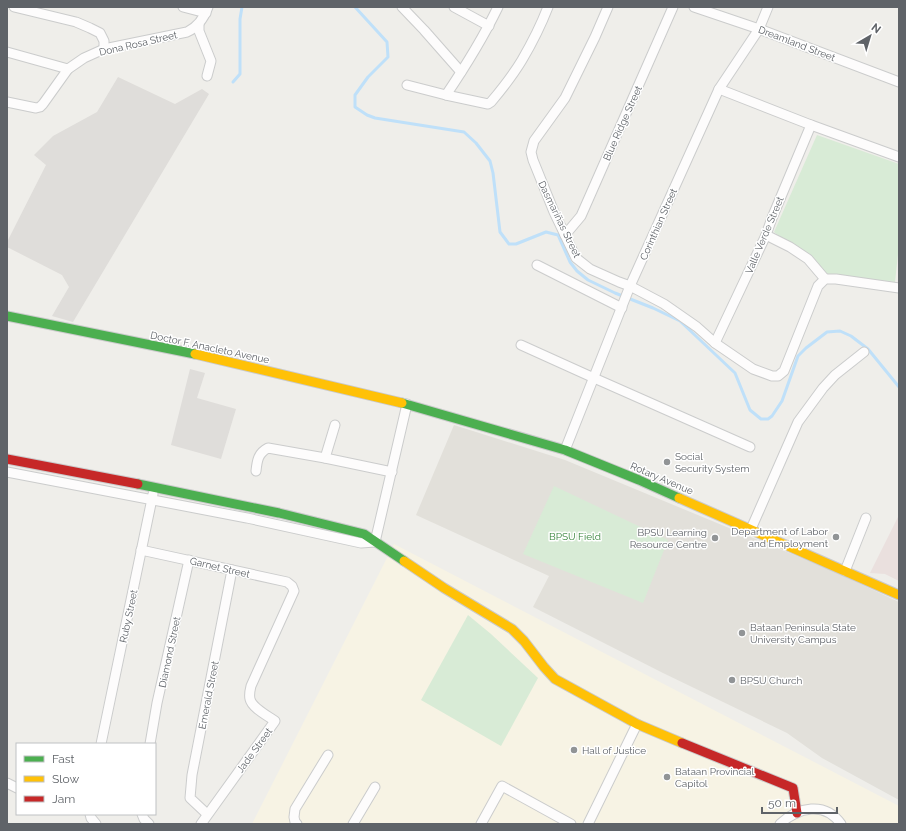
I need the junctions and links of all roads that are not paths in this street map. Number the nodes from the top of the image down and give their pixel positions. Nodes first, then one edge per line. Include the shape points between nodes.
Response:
1 (14, 7) edge
2 (183, 7) edge
3 (402, 7) edge
4 (454, 7) edge
5 (498, 7) edge
6 (548, 7) edge
7 (608, 7) edge
8 (673, 7) edge
9 (694, 7) edge
10 (768, 7) edge
11 (207, 10) edge
12 (199, 24) junction
13 (489, 26) junction
14 (759, 29) junction
15 (104, 49) junction
16 (7, 52) edge
17 (68, 69) junction
18 (461, 72) junction
19 (207, 76) dead end
20 (899, 82) edge
21 (407, 84) dead end
22 (719, 89) junction
23 (446, 95) junction
24 (7, 102) edge
25 (811, 125) junction
26 (899, 157) edge
27 (565, 235) junction
28 (766, 235) junction
29 (537, 265) dead end
30 (825, 279) junction
31 (899, 288) edge
32 (628, 290) junction
33 (622, 306) junction
34 (7, 316) edge
35 (715, 343) junction
36 (521, 345) dead end
37 (864, 352) dead end
38 (594, 378) junction
39 (407, 404) junction
40 (335, 425) dead end
41 (750, 447) dead end
42 (565, 450) junction
43 (326, 458) junction
44 (7, 459) edge
45 (40, 465) junction
46 (256, 471) dead end
47 (7, 472) edge
48 (392, 472) junction
49 (38, 478) junction
50 (154, 487) junction
51 (152, 499) junction
52 (866, 518) dead end
53 (751, 529) junction
54 (375, 542) junction
55 (141, 550) junction
56 (189, 560) junction
57 (232, 570) junction
58 (845, 571) junction
59 (294, 591) joint
60 (899, 595) edge
61 (637, 724) junction
62 (101, 743) edge
63 (150, 743) edge
64 (328, 755) dead end
65 (7, 783) edge
66 (375, 786) dead end
67 (16, 788) edge
68 (797, 813) junction
69 (207, 814) junction
70 (90, 815) edge
71 (142, 815) edge
72 (96, 824) edge
73 (149, 824) edge
74 (201, 824) edge
75 (297, 824) edge
76 (353, 824) edge
77 (481, 824) edge
78 (571, 824) edge
79 (588, 824) edge
80 (780, 824) edge
81 (841, 824) edge

1 - 15 street via 76,22 90,28 100,33
2 - 11 street
3 - 18 street
4 - 13 street
5 - 13 street
6 - 23 street via 523,60 491,102 484,104
7 - 27 street, Dasmariñas Street via 565,98 534,141 531,152
8 - 27 street, Blue Ridge Street via 581,216
9 - 14 street, Dreamland Street
10 - 14 street, Corinthian Street
11 - 12 street, Dona Rosa Street
12 - 15 street, Dona Rosa Street via 188,32
12 - 19 street via 199,31 211,62
13 - 18 street
14 - 20 street, Dreamland Street
14 - 22 street, Corinthian Street
15 - 17 street, Dona Rosa Street
16 - 17 street
17 - 24 street, Dona Rosa Street via 40,107
18 - 23 street
21 - 23 street
22 - 25 street
22 - 32 street, Corinthian Street
25 - 26 street
25 - 28 street, Valle Verde Street
27 - 32 street, Dasmariñas Street via 576,258 590,269 619,282
28 - 30 street via 808,259
28 - 35 street, Valle Verde Street
29 - 33 street
30 - 31 street
30 - 35 street, Dasmariñas Street via 818,286 784,371 778,376 752,369
32 - 33 street, Corinthian Street
32 - 35 street, Dasmariñas Street via 664,304
33 - 38 street, Corinthian Street
34 - 39 main road, Doctor F. Anacleto Avenue via 203,356
36 - 38 street
37 - 53 street via 835,375 798,422
38 - 41 street
38 - 42 street, Corinthian Street
39 - 42 main road, Rotary Avenue
39 - 48 street
40 - 43 street
42 - 53 main road, Rotary Avenue
43 - 46 street via 268,448 257,460
43 - 48 street
44 - 45 main road
45 - 49 street
45 - 50 main road
47 - 49 street
48 - 54 street
49 - 51 street
50 - 51 street, Ruby Street
50 - 54 main road via 280,513 364,534
51 - 54 street via 361,543
51 - 55 street, Ruby Street
52 - 58 street
53 - 58 main road, Rotary Avenue
54 - 61 main road via 520,635 548,674 555,679
55 - 56 street, Garnet Street
55 - 62 street, Ruby Street
56 - 57 street, Garnet Street
56 - 63 street, Diamond Street
57 - 59 street, Garnet Street via 287,582
57 - 69 street, Emerald Street via 192,775 190,798
58 - 60 main road, Rotary Avenue
59 - 69 street, Jade Street via 249,693 250,700 259,710 275,721
61 - 68 main road via 793,788
61 - 79 street
64 - 75 street via 295,809 294,817
65 - 67 street
66 - 76 street
68 - 80 street
68 - 81 street via 819,808 836,817
69 - 74 street, Jade Street
70 - 72 street
71 - 73 street
77 - 78 street via 502,786

